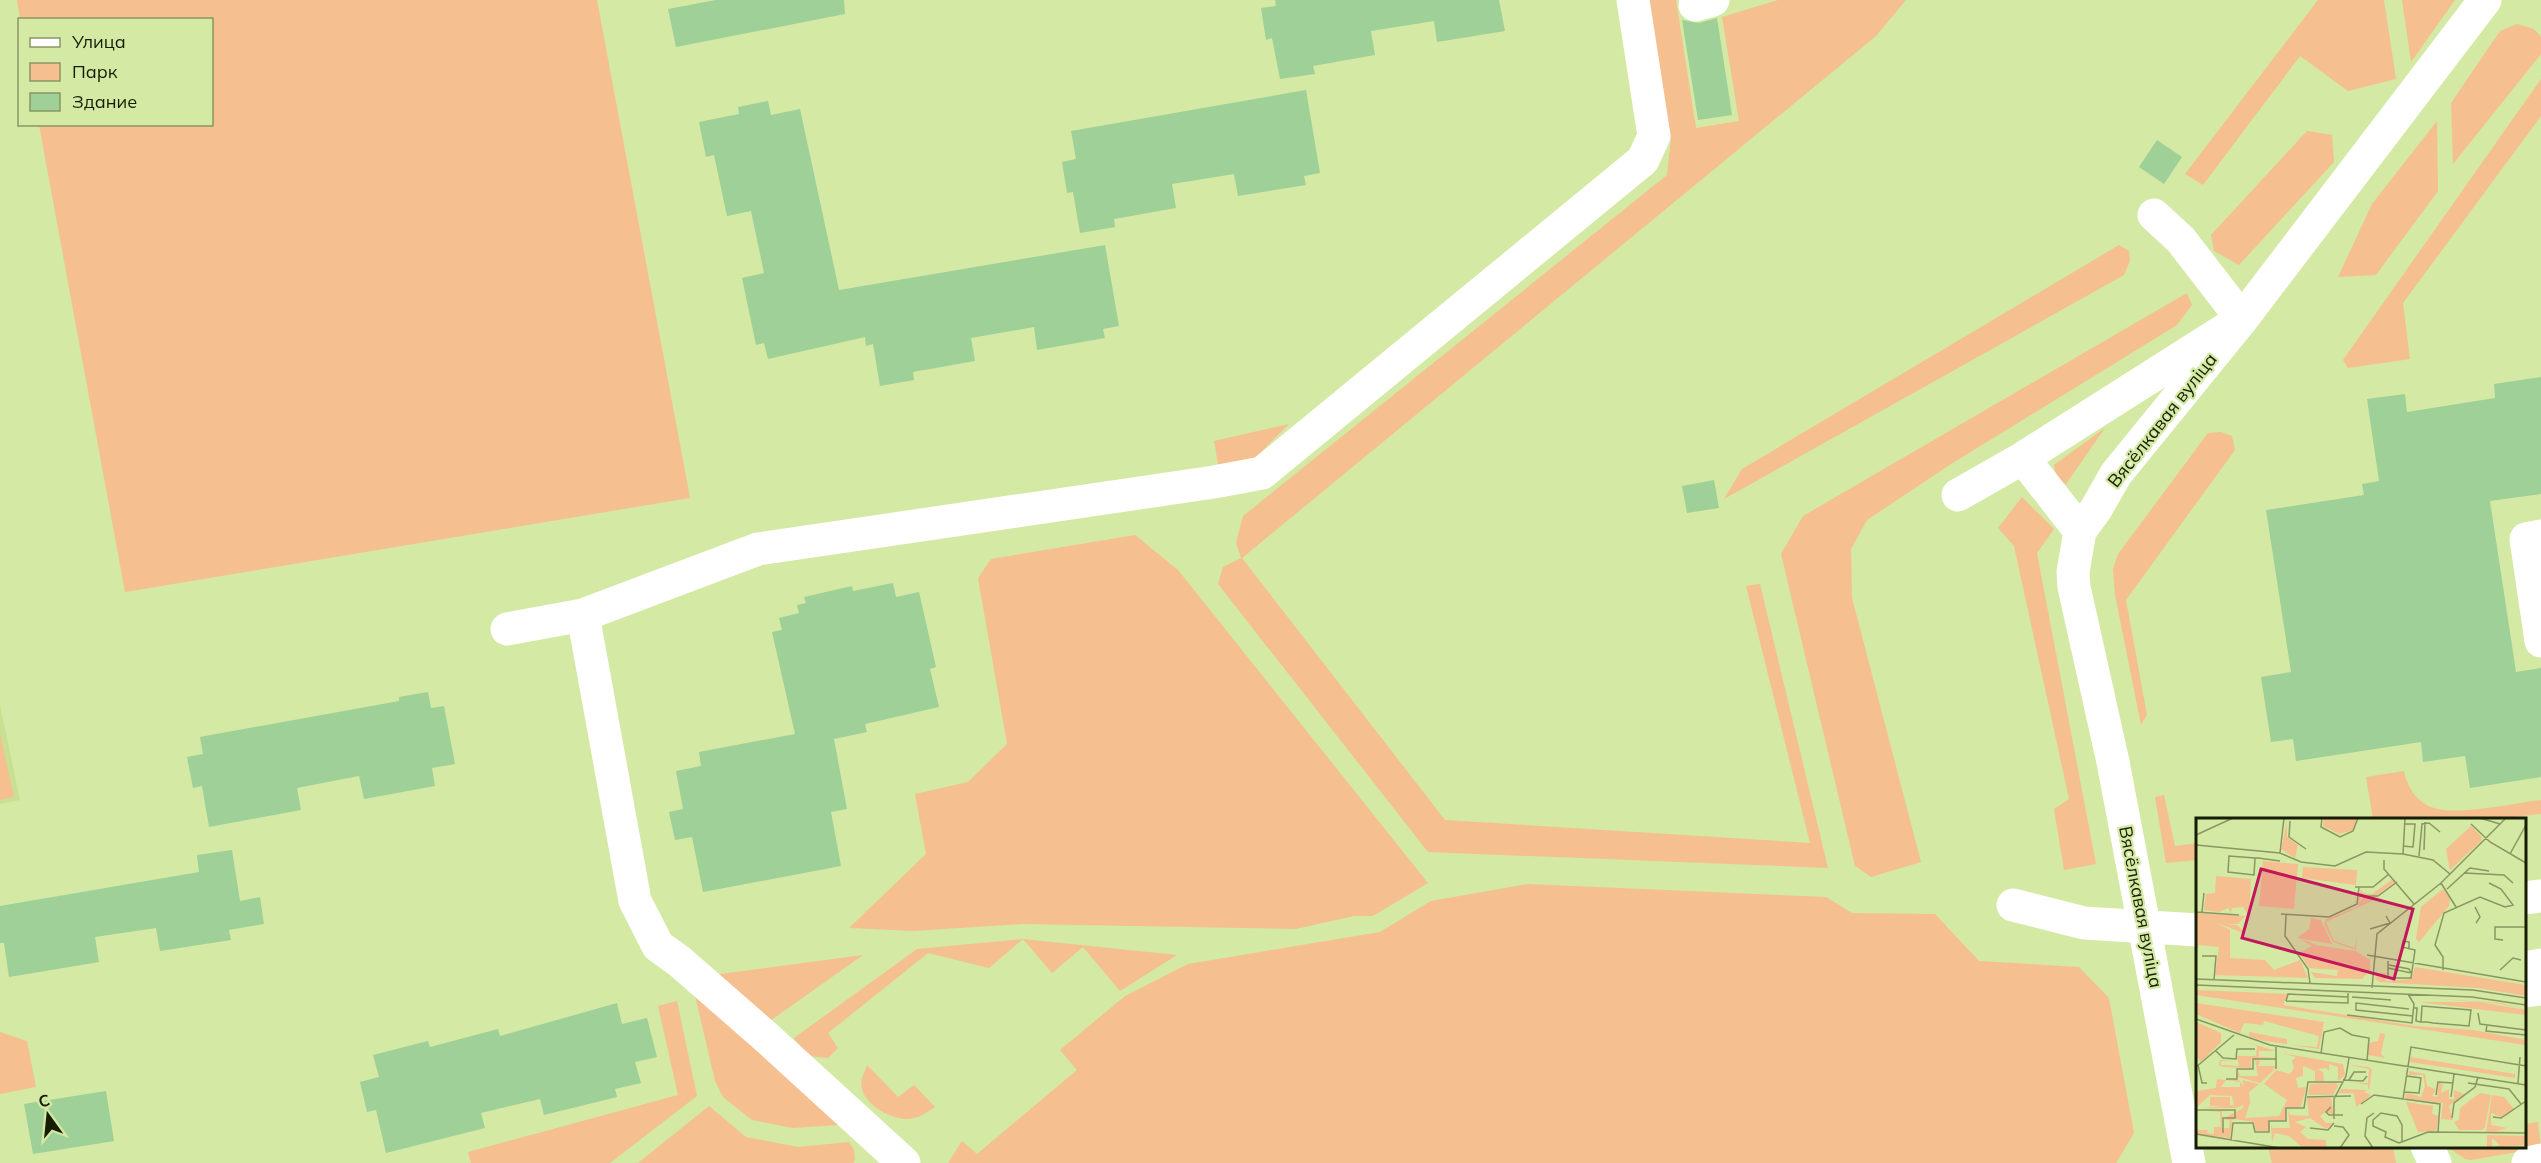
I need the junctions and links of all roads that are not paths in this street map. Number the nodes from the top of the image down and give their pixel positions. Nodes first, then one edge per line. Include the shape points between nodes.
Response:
1 (1633, 0) edge
2 (2485, 0) edge
3 (2154, 215) dead end
4 (2242, 319) junction
5 (2023, 458) junction
6 (1958, 495) dead end
7 (2080, 531) junction
8 (2541, 536) edge
9 (583, 615) junction
10 (507, 629) dead end
11 (2541, 640) edge
12 (2541, 896) edge
13 (2526, 898) edge
14 (2013, 905) dead end
15 (2145, 928) junction
16 (2196, 930) edge
17 (2541, 965) edge
18 (2526, 968) edge
19 (2541, 989) edge
20 (2526, 991) edge
21 (2428, 1148) edge
22 (2541, 1160) edge
23 (904, 1163) edge
24 (2189, 1163) edge
25 (2434, 1163) edge
26 (2528, 1163) edge

1 - 9 street via 1654,136 1644,160 1262,473 758,549
2 - 4 street, Вясёлкавая вуліца
3 - 4 street via 2181,240
4 - 5 street
4 - 7 street, Вясёлкавая вуліца via 2116,474
5 - 6 street
5 - 7 street
7 - 15 street, Вясёлкавая вуліца via 2074,586
8 - 11 street via 2526,539
9 - 10 street
9 - 23 street via 635,901 658,946 766,1037
12 - 13 street
14 - 15 street via 2084,923
15 - 16 street
15 - 24 street, Вясёлкавая вуліца
17 - 18 street
19 - 20 street
21 - 25 street
22 - 26 street

